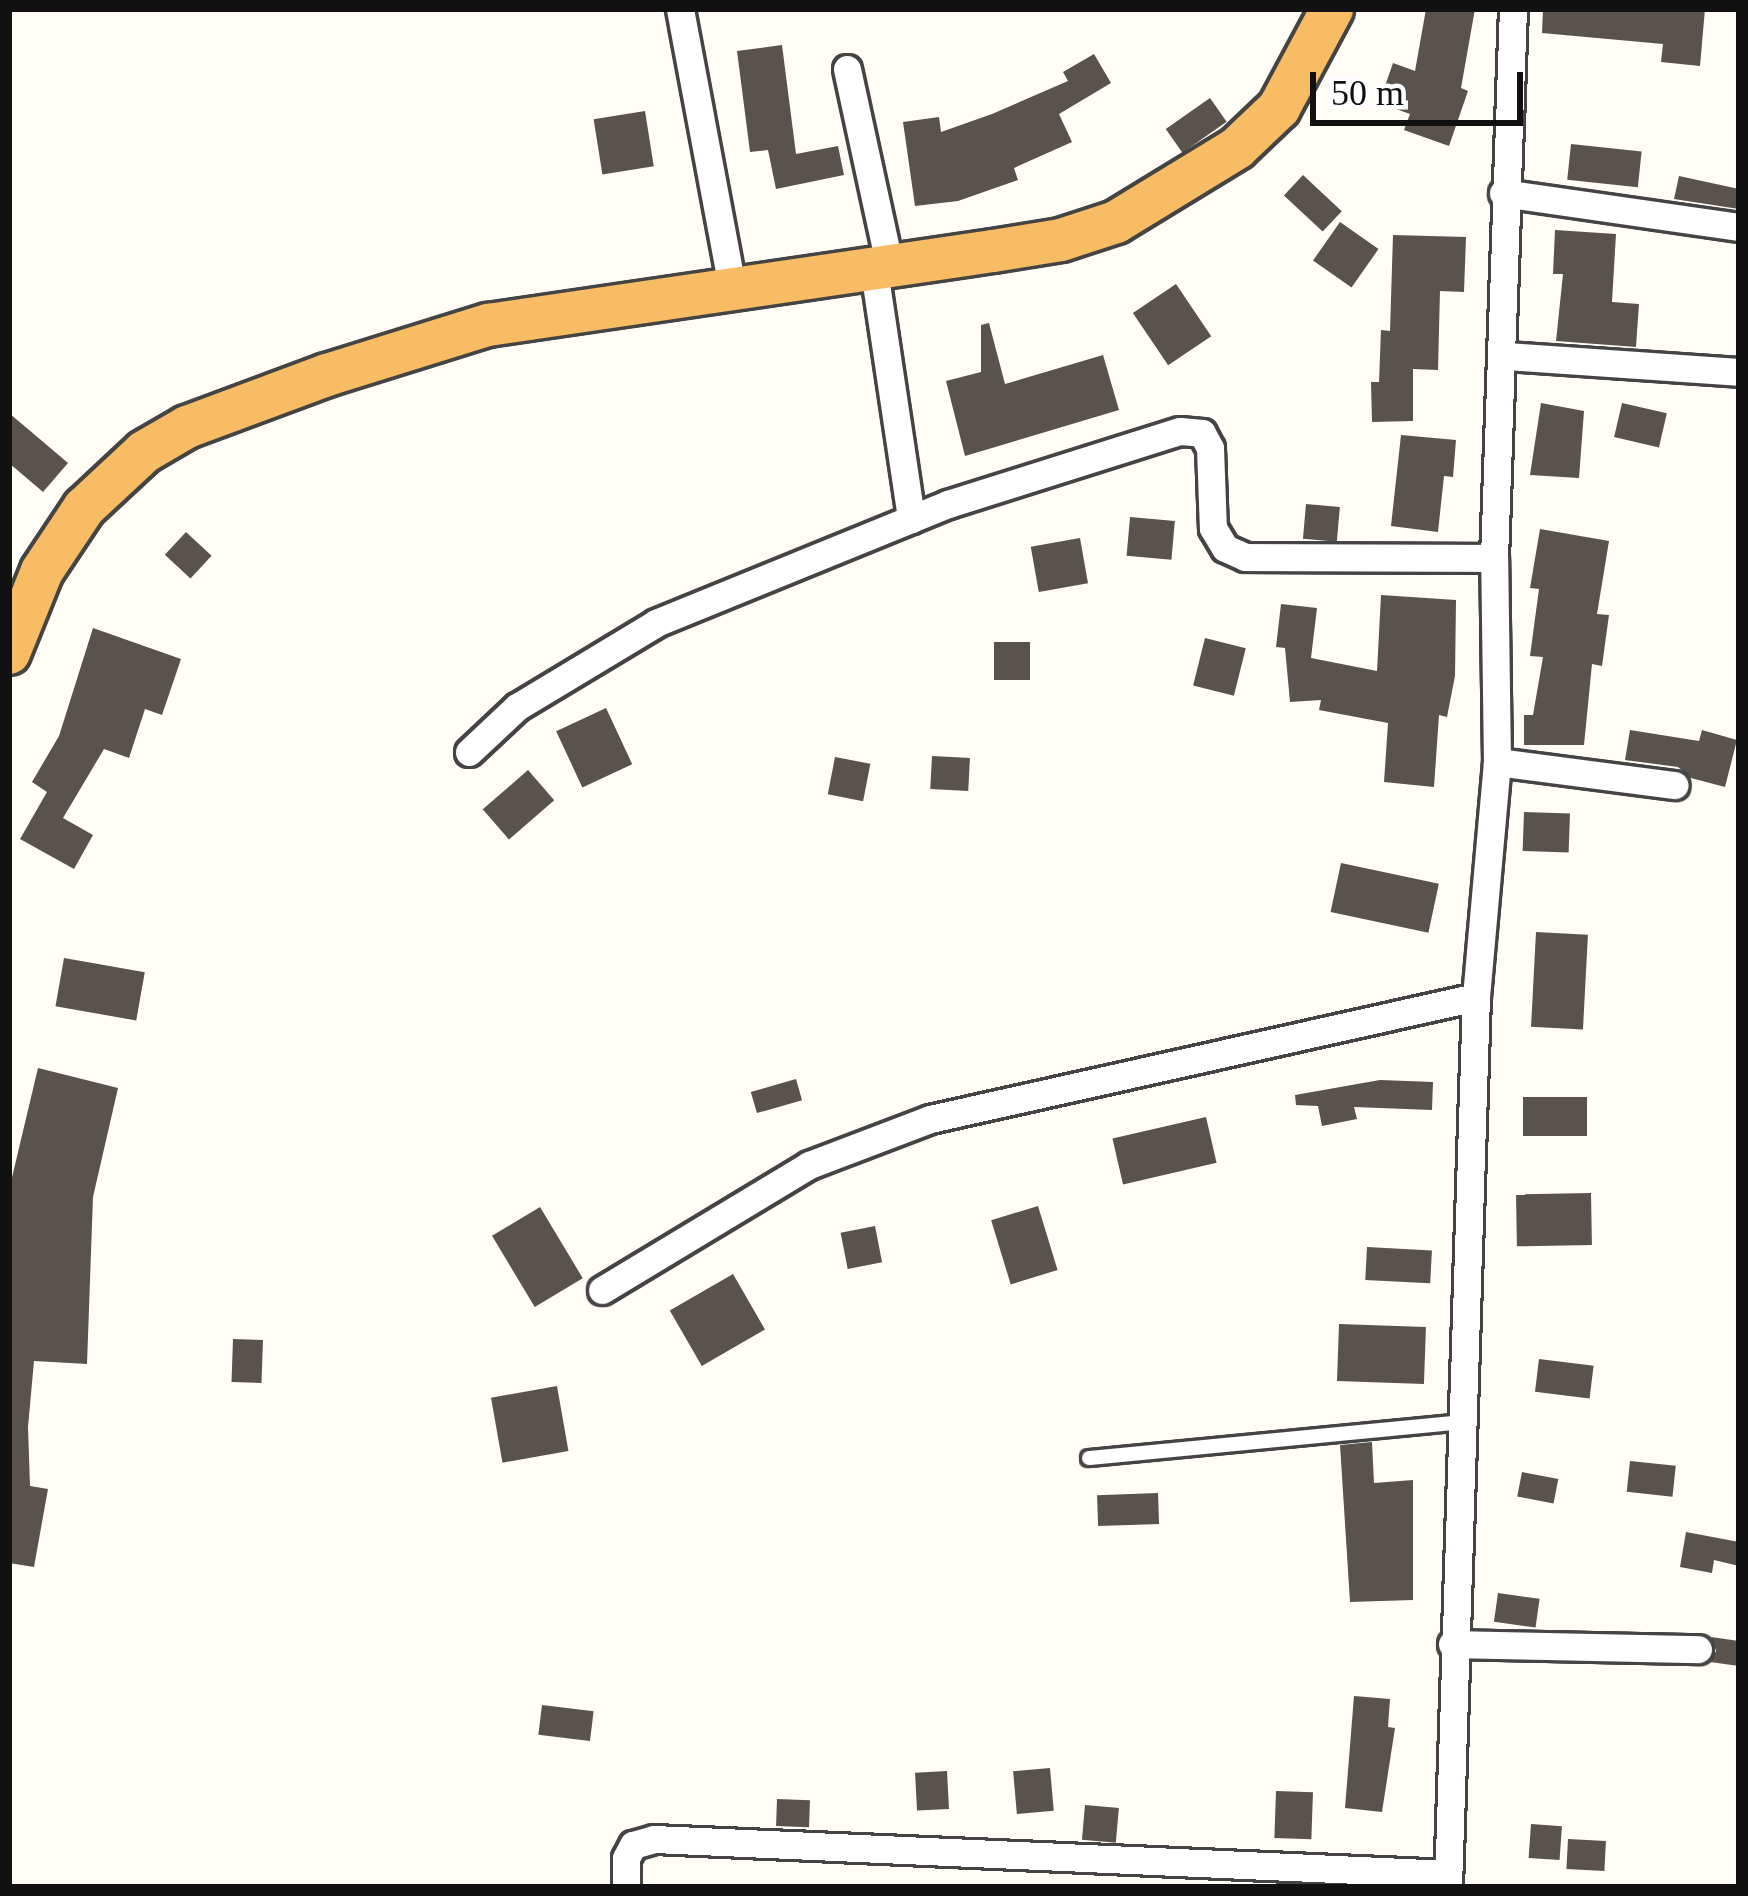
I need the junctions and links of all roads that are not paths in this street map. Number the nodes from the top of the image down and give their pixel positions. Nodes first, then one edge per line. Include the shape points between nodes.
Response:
1 (680, 9) edge
2 (1332, 9) edge
3 (1513, 9) edge
4 (847, 69) dead end
5 (1503, 193) junction
6 (1739, 227) edge
7 (882, 269) junction
8 (732, 288) junction
9 (1505, 356) junction
10 (1739, 372) edge
11 (911, 519) junction
12 (1494, 558) junction
13 (9, 653) edge
14 (469, 752) dead end
15 (1498, 762) junction
16 (1675, 785) dead end
17 (1475, 997) junction
18 (602, 1290) dead end
19 (1464, 1422) junction
20 (1089, 1458) dead end
21 (1453, 1644) junction
22 (1698, 1649) dead end
23 (1448, 1881) edge
24 (626, 1887) edge

1 - 8 street
2 - 7 highway via 1279,108 1238,148 1168,193 1061,240
3 - 5 street
4 - 7 street
5 - 6 street
5 - 9 street
7 - 8 highway
7 - 11 street
8 - 13 highway via 488,325 187,428 145,452 84,508 42,571
9 - 10 street
9 - 12 street
11 - 12 street via 1180,431 1202,433 1210,448 1213,528 1225,548 1245,557
11 - 14 street via 656,623 517,707
12 - 15 street
15 - 16 street
15 - 17 street
17 - 18 street via 931,1119 809,1165
17 - 19 street
19 - 20 lane
19 - 21 street
21 - 22 street
21 - 23 street
23 - 24 street via 653,1839 633,1845

